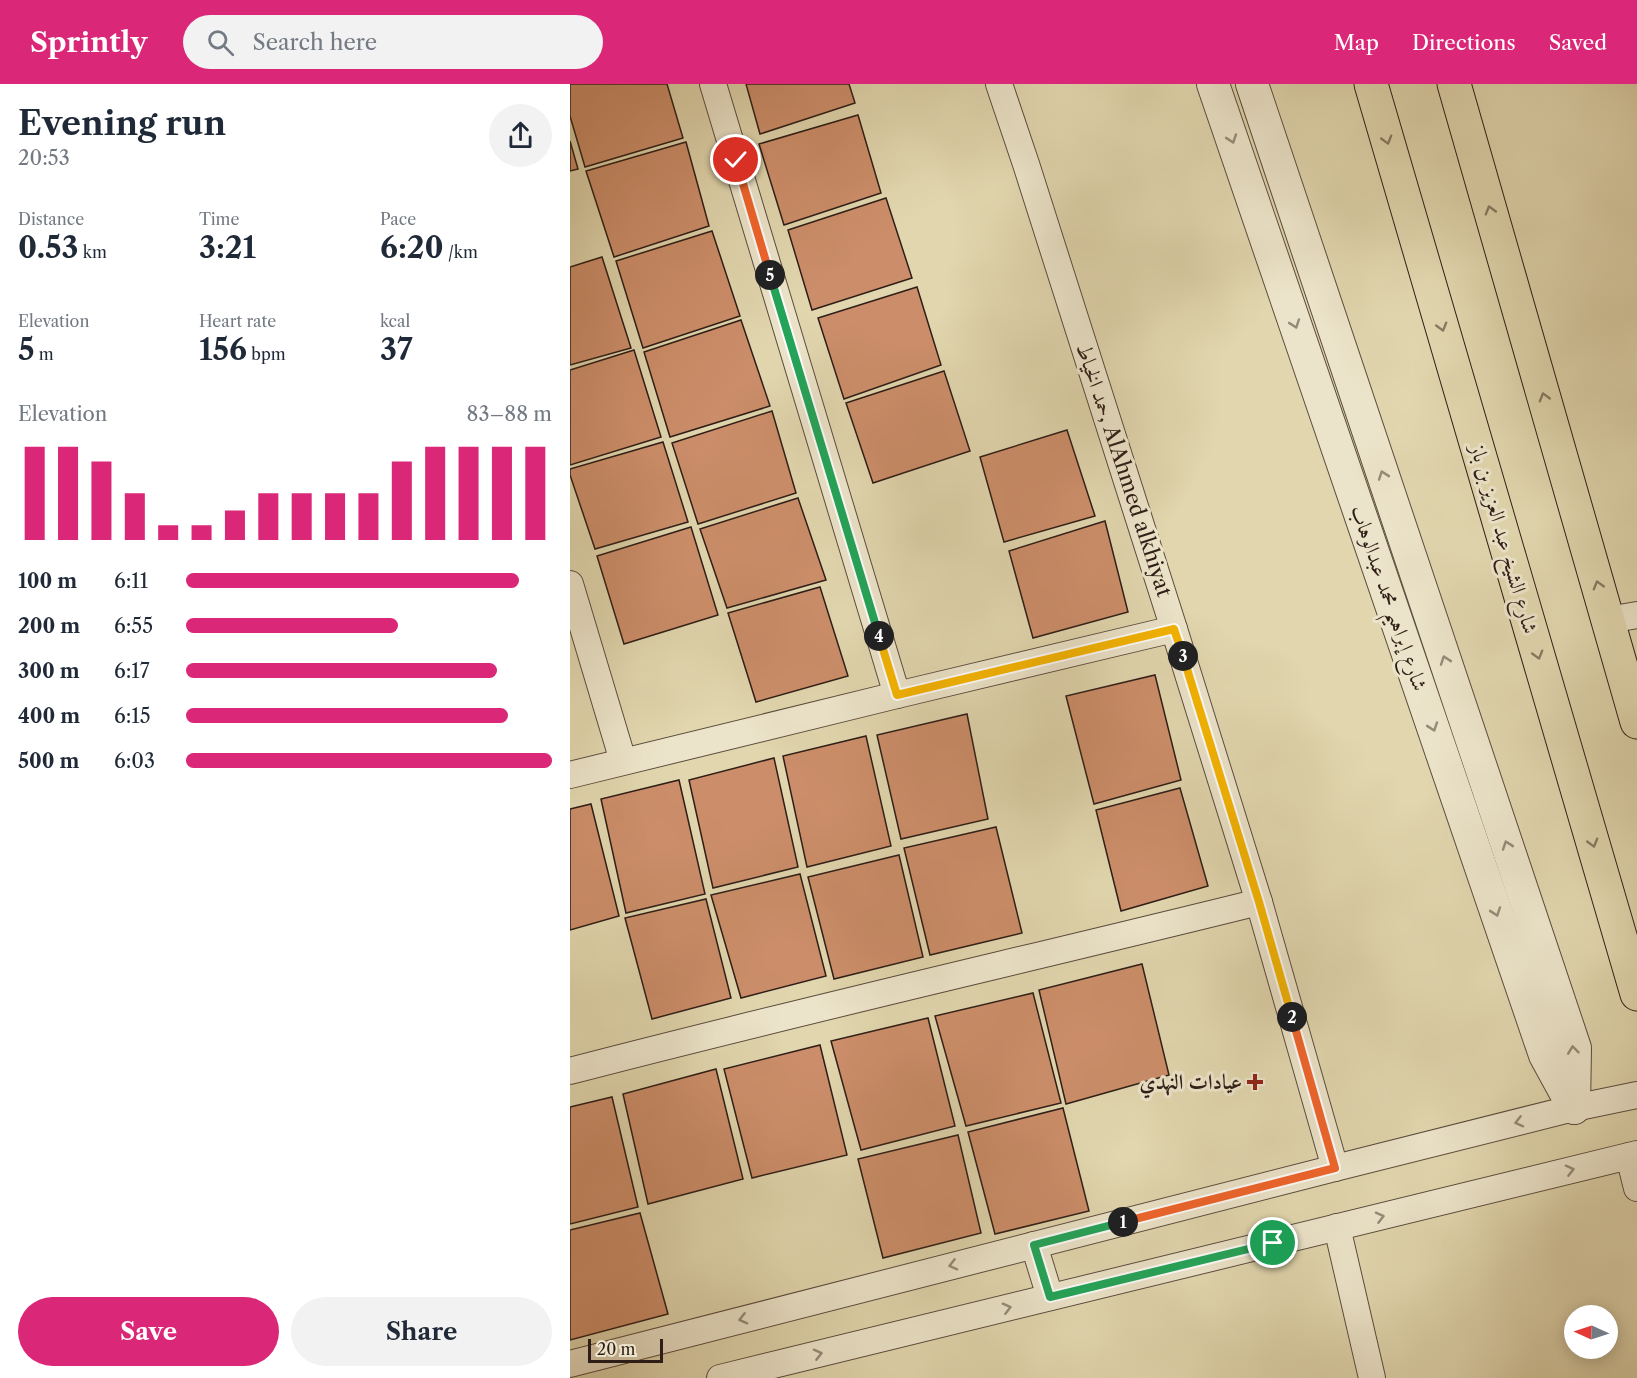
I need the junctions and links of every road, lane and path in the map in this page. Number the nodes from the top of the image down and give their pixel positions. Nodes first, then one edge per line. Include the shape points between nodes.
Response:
1 (712, 84) edge
2 (999, 84) edge
3 (1213, 84) edge
4 (1252, 84) edge
5 (1371, 84) edge
6 (1454, 84) edge
7 (570, 584) edge
8 (1622, 617) edge
9 (1174, 629) junction
10 (897, 695) junction
11 (1637, 722) edge
12 (623, 761) junction
13 (570, 775) edge
14 (1259, 902) junction
15 (1637, 994) edge
16 (570, 1071) edge
17 (1637, 1095) edge
18 (1574, 1108) junction
19 (1633, 1155) edge
20 (1335, 1168) junction
21 (1637, 1188) edge
22 (1337, 1227) junction
23 (1034, 1245) junction
24 (1050, 1297) junction
25 (570, 1364) edge
26 (720, 1378) edge
27 (1372, 1378) edge

1 - 10 street
2 - 9 street, حمد الخياط, AlAhmed alkhiyat
3 -> 18 street, شارع إبراهيم محمد عبدالوهاب via 1545,1055
18 -> 4 street via 1575,1048
5 -> 15 main road, شارع الشيخ عبد العزيز بن باز
8 -> 6 main road
7 - 12 street
8 - 11 main road
9 - 10 street
9 - 14 street, حمد الخياط, AlAhmed alkhiyat
10 - 12 street
12 - 13 street
14 - 16 street
14 - 20 street, حمد الخياط, AlAhmed alkhiyat
17 - 18 street
18 -> 20 street
19 - 21 street
22 -> 19 street
20 - 23 street
22 - 24 street
22 - 27 street
23 - 24 street
23 -> 25 street
26 -> 24 street

